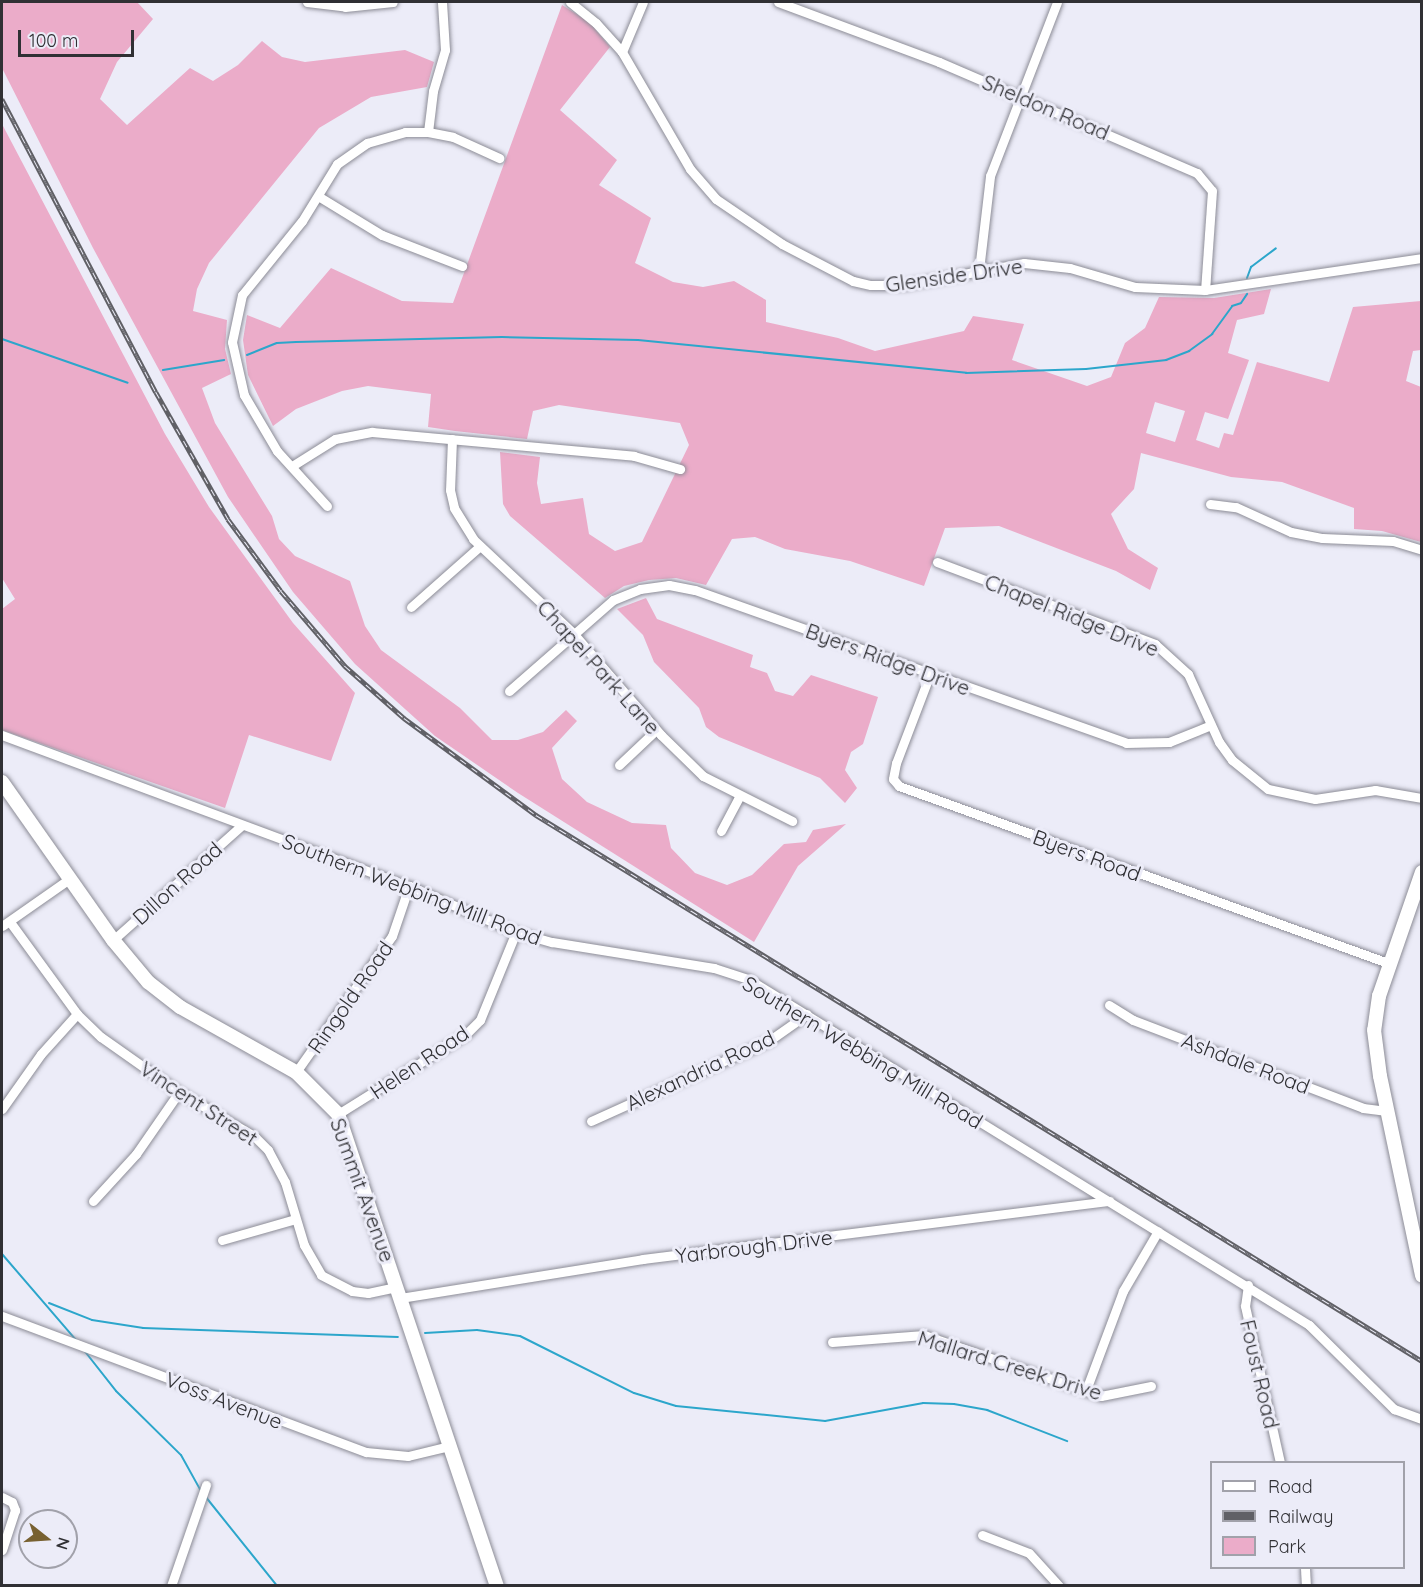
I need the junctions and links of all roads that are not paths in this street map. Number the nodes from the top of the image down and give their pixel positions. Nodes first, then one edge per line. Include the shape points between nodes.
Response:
1 (306, 2) edge
2 (393, 2) edge
3 (442, 2) edge
4 (570, 2) edge
5 (643, 2) edge
6 (778, 2) edge
7 (1057, 2) edge
8 (622, 52) junction
9 (1022, 96) junction
10 (428, 132) junction
11 (499, 158) dead end
12 (318, 196) junction
13 (1422, 258) edge
14 (462, 266) dead end
15 (979, 270) junction
16 (1205, 290) junction
17 (452, 439) junction
18 (292, 465) junction
19 (680, 469) dead end
20 (1210, 504) dead end
21 (327, 506) dead end
22 (480, 546) junction
23 (1422, 550) edge
24 (937, 562) dead end
25 (411, 607) dead end
26 (573, 633) junction
27 (930, 674) junction
28 (509, 691) dead end
29 (1211, 725) junction
30 (656, 730) junction
31 (2, 735) edge
32 (619, 765) dead end
33 (2, 783) edge
34 (740, 796) junction
35 (1422, 798) edge
36 (792, 821) dead end
37 (242, 825) junction
38 (721, 831) dead end
39 (1422, 872) edge
40 (69, 879) junction
41 (409, 886) junction
42 (6, 924) edge
43 (516, 932) junction
44 (113, 940) junction
45 (1388, 963) junction
46 (1109, 1005) dead end
47 (77, 1014) junction
48 (807, 1014) junction
49 (296, 1072) junction
50 (179, 1092) junction
51 (2, 1109) edge
52 (1387, 1111) junction
53 (338, 1114) junction
54 (591, 1121) dead end
55 (93, 1201) dead end
56 (1109, 1201) junction
57 (295, 1219) junction
58 (1158, 1231) junction
59 (222, 1240) dead end
60 (1422, 1276) edge
61 (1248, 1285) junction
62 (398, 1292) junction
63 (2, 1316) edge
64 (832, 1342) dead end
65 (1150, 1386) dead end
66 (1086, 1390) junction
67 (1422, 1419) edge
68 (449, 1446) junction
69 (1280, 1461) edge
70 (206, 1485) dead end
71 (2, 1497) edge
72 (982, 1535) dead end
73 (2, 1550) edge
74 (1305, 1569) edge
75 (171, 1586) edge
76 (497, 1586) edge
77 (1059, 1586) edge
78 (1306, 1586) edge

1 - 2 street via 345,7
3 - 10 street via 445,50 433,91
4 - 8 street, Glenside Drive
5 - 8 street
6 - 9 street, Sheldon Road
7 - 9 street
8 - 15 street, Glenside Drive via 690,169 716,199 782,244 823,268 872,285 903,285
9 - 15 street via 990,176
9 - 16 street, Sheldon Road via 1185,166 1204,179 1212,190
10 - 11 street via 453,137
10 - 12 street via 405,132 367,143 337,164
12 - 14 street via 382,235
12 - 18 street via 288,239 251,281 242,295 233,327 236,368 244,395 259,425
13 - 16 street, Glenside Drive
15 - 16 street, Glenside Drive via 1034,264 1070,268 1135,287
17 - 18 street via 393,433 350,435 321,446
17 - 19 street via 634,456
17 - 22 street, Chapel Park Lane via 450,490 454,508
18 - 21 street
20 - 23 street via 1236,507 1291,532 1322,538 1393,541
22 - 25 street
22 - 26 street, Chapel Park Lane
24 - 29 street, Chapel Ridge Drive via 1155,644 1188,674
26 - 27 street, Byers Ridge Drive via 613,600 640,589 669,585 695,590
26 - 28 street, Byers Ridge Drive
26 - 30 street, Chapel Park Lane
27 - 29 street, Byers Ridge Drive via 1126,743 1169,742
27 - 45 street, Byers Road via 896,763 893,779 899,786
29 - 35 street, Chapel Ridge Drive via 1232,760 1268,789 1316,799 1375,790
30 - 32 street
30 - 34 street, Chapel Park Lane via 703,776
31 - 37 street, Southern Webbing Mill Road
33 - 40 main road, Summit Avenue
34 - 36 street, Chapel Park Lane
34 - 38 street
37 - 41 street, Southern Webbing Mill Road
37 - 44 street, Dillon Road
39 - 45 main road
40 - 42 street
40 - 44 main road, Summit Avenue
41 - 43 street, Southern Webbing Mill Road
41 - 49 street, Ringold Road via 392,936
42 - 47 street, Vincent Street
43 - 48 street, Southern Webbing Mill Road via 552,942 714,968 750,980
43 - 53 street, Helen Road via 480,1020 466,1034
44 - 49 main road, Summit Avenue via 162,995
45 - 52 main road via 1374,1030
46 - 52 street, Ashdale Road via 1133,1020 1362,1108
47 - 50 street, Vincent Street via 101,1037
47 - 51 street via 41,1054
48 - 54 street, Alexandria Road via 770,1040
48 - 56 street, Southern Webbing Mill Road
49 - 53 main road, Summit Avenue
50 - 55 street via 136,1154
50 - 57 street, Vincent Street via 233,1122 268,1150 285,1182
52 - 60 main road
53 - 62 main road, Summit Avenue
56 - 58 street, Southern Webbing Mill Road
56 - 62 street, Yarbrough Drive
57 - 59 street
57 - 62 street, Vincent Street via 312,1265 329,1282 368,1293
58 - 61 street, Southern Webbing Mill Road
58 - 66 street via 1123,1291
61 - 67 street, Southern Webbing Mill Road via 1316,1330 1394,1409
61 - 69 street, Foust Road via 1245,1306
62 - 68 main road, Summit Avenue
63 - 68 street, Voss Avenue via 366,1452 408,1456
64 - 66 street, Mallard Creek Drive via 924,1335
65 - 66 street, Mallard Creek Drive via 1117,1396 1101,1396
68 - 76 main road, Summit Avenue
70 - 75 street
71 - 73 street via 12,1502 15,1510
72 - 77 street via 1029,1553
74 - 78 street

